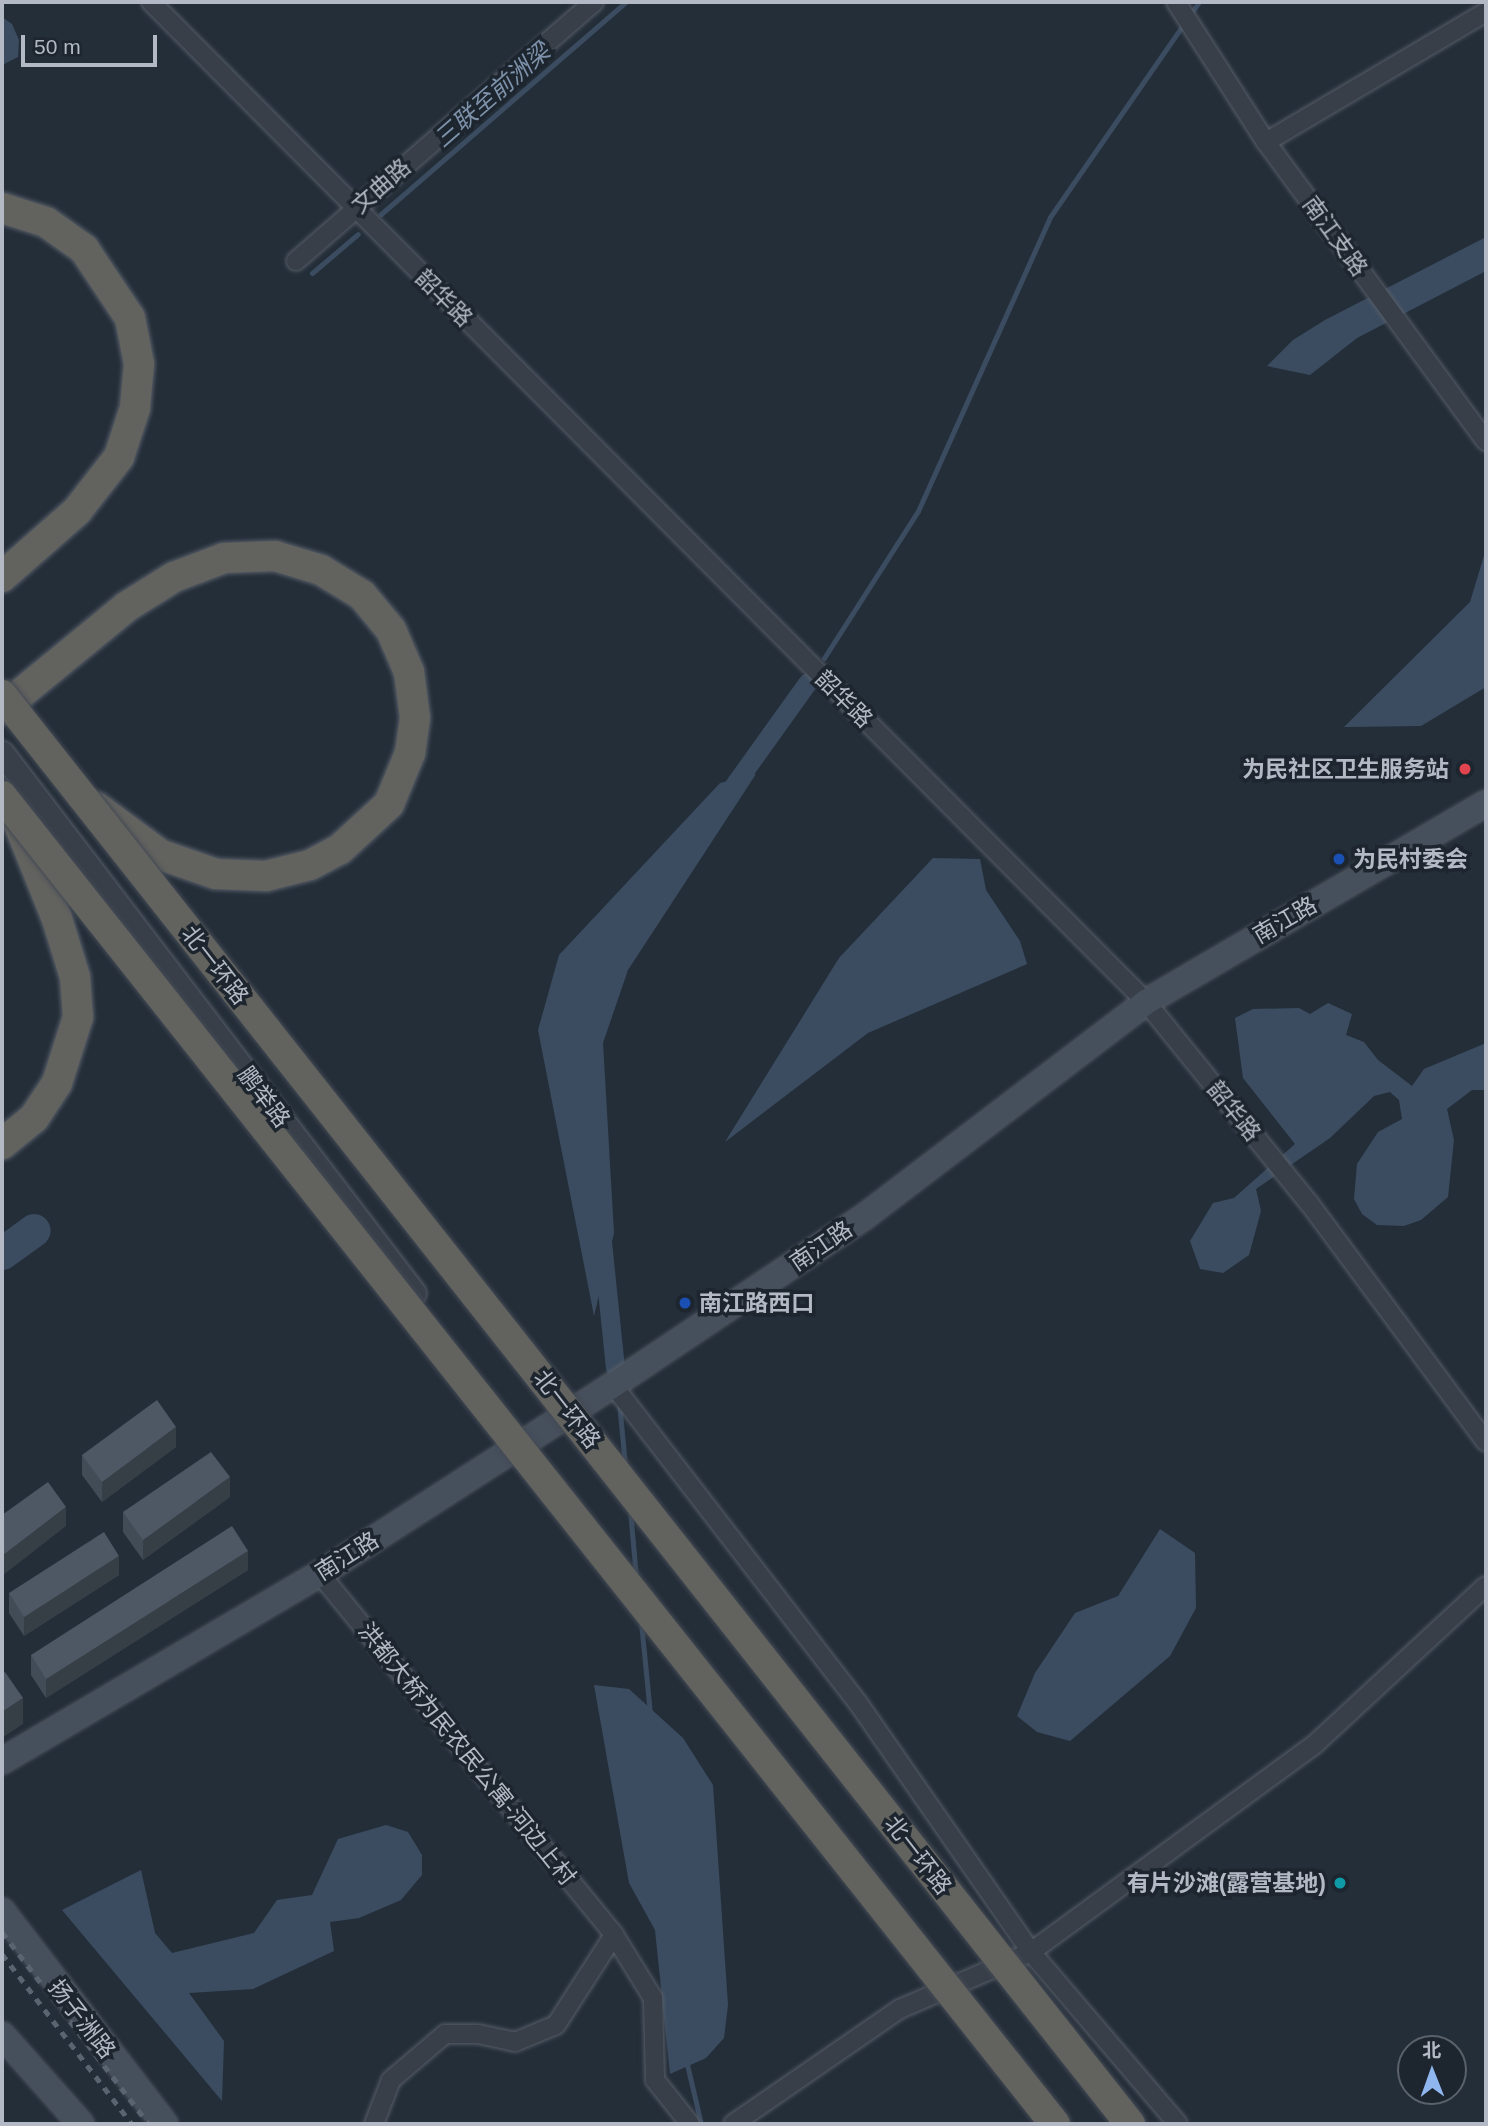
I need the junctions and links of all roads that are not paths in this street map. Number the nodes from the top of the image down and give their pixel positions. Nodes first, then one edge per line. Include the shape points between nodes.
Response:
1 (151, 2) edge
2 (594, 2) edge
3 (1486, 12) edge
4 (1184, 13) edge
5 (1266, 142) junction
6 (9, 209) edge
7 (354, 209) junction
8 (296, 261) dead end
9 (1486, 441) edge
10 (2, 577) edge
11 (2, 695) edge
12 (2, 709) edge
13 (2, 753) edge
14 (82, 796) junction
15 (7, 802) edge
16 (1486, 803) edge
17 (1146, 1002) junction
18 (2, 1144) edge
19 (613, 1385) junction
20 (527, 1440) junction
21 (1486, 1442) edge
22 (320, 1574) junction
23 (1486, 1586) edge
24 (2, 1761) edge
25 (2, 1911) edge
26 (614, 1935) junction
27 (1031, 1952) junction
28 (2, 2035) edge
29 (80, 2124) edge
30 (165, 2124) edge
31 (374, 2124) edge
32 (690, 2124) edge
33 (733, 2124) edge
34 (1055, 2124) edge
35 (1130, 2124) edge
36 (1178, 2124) edge

1 - 7 street, 韶华路
2 - 7 street, 文曲路
3 - 5 street
4 - 5 street, 南江支路
5 - 9 street, 南江支路
6 - 10 highway via 46,222 84,249 130,318 139,364 135,408 119,457 77,512
7 - 8 street, 文曲路
7 - 17 street, 韶华路
11 - 14 highway, 北一环路, bridge
12 - 14 highway, bridge via 87,635 174,577 224,558 275,556 321,570 362,596 391,630 408,672 415,718 410,753 389,804 340,849 310,865 266,876 216,874 161,855
13 - 20 street, 鹏举路
14 - 35 highway, 北一环路, bridge
15 - 18 highway, bridge via 57,919 75,977 78,1017 57,1083 34,1118
15 - 34 highway, bridge
16 - 17 main road, 南江路
17 - 19 main road, 南江路 via 864,1217
17 - 21 street, 韶华路 via 1309,1203
19 - 20 main road, 南江路
19 - 27 street via 858,1703
20 - 22 main road, 南江路
22 - 24 main road, 南江路
22 - 26 street, 洪都大桥为民农民公寓-河边上村
23 - 27 street via 1314,1745
25 - 30 main road, 扬子洲路
26 - 31 street via 556,2025 515,2042 478,2034 445,2034 390,2080
26 - 32 street, 洪都大桥为民农民公寓-河边上村 via 653,1998 655,2080
27 - 33 street via 900,2009
27 - 36 street
28 - 29 main road

